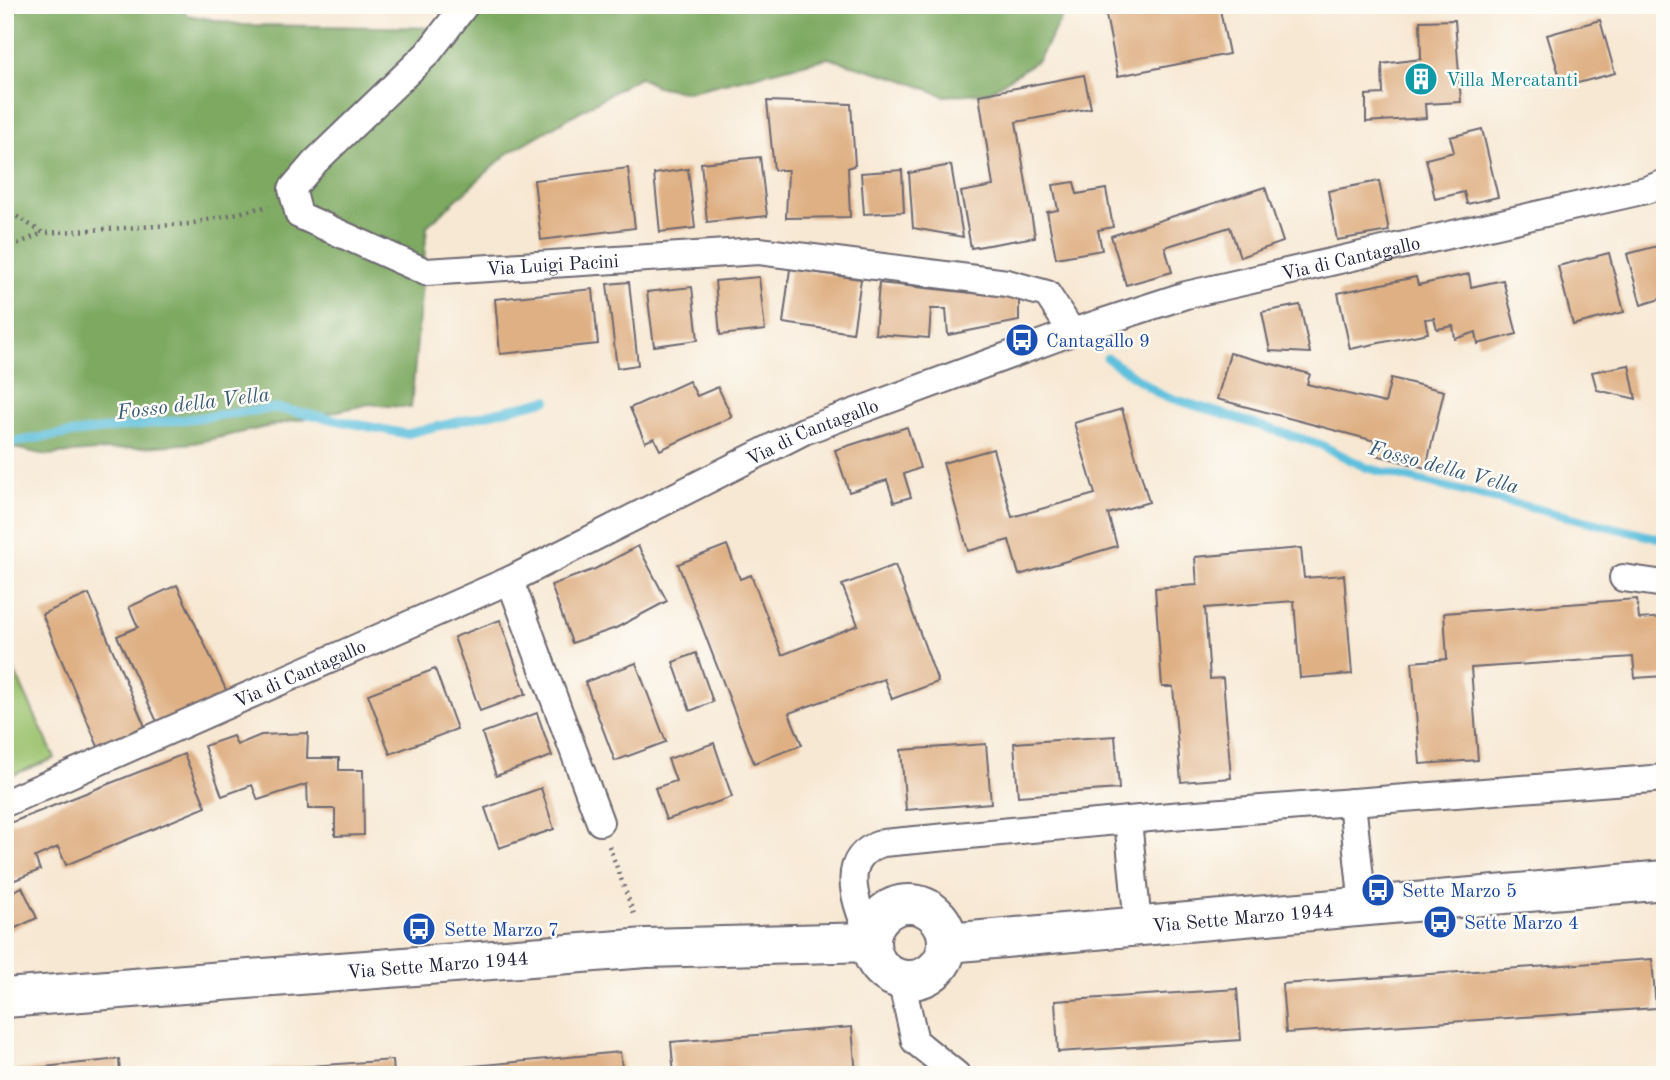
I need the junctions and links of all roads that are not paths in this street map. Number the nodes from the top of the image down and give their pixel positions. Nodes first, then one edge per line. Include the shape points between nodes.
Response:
1 (465, 5) edge
2 (1665, 183) edge
3 (1072, 332) junction
4 (1623, 578) dead end
5 (510, 580) junction
6 (1665, 584) edge
7 (1665, 778) edge
8 (1352, 802) junction
9 (5, 803) edge
10 (1128, 820) junction
11 (600, 822) road end
12 (1665, 880) edge
13 (1363, 907) junction
14 (1138, 926) junction
15 (871, 942) junction
16 (948, 943) junction
17 (901, 980) junction
18 (5, 998) edge
19 (957, 1075) edge

1 - 3 street, Via Luigi Pacini via 428,53 292,189 299,215 426,272 759,251 1007,283 1047,294
2 - 3 street, Via di Cantagallo via 1186,295
3 - 5 street, Via di Cantagallo via 804,430
4 - 6 street
5 - 9 street, Via di Cantagallo
5 - 11 street
7 - 8 street
8 - 10 street
8 - 13 street
10 - 14 street
10 - 15 street via 869,847 855,867 852,888
12 - 13 street, Via Sette Marzo 1944
13 - 14 street, Via Sette Marzo 1944
14 - 16 street, Via Sette Marzo 1944
15 - 16 street via 880,917 906,903 933,912 946,930
15 - 17 street via 878,964
15 - 18 street, Via Sette Marzo 1944 via 646,948
16 - 17 street via 938,968 921,979
17 - 19 street via 915,1041

